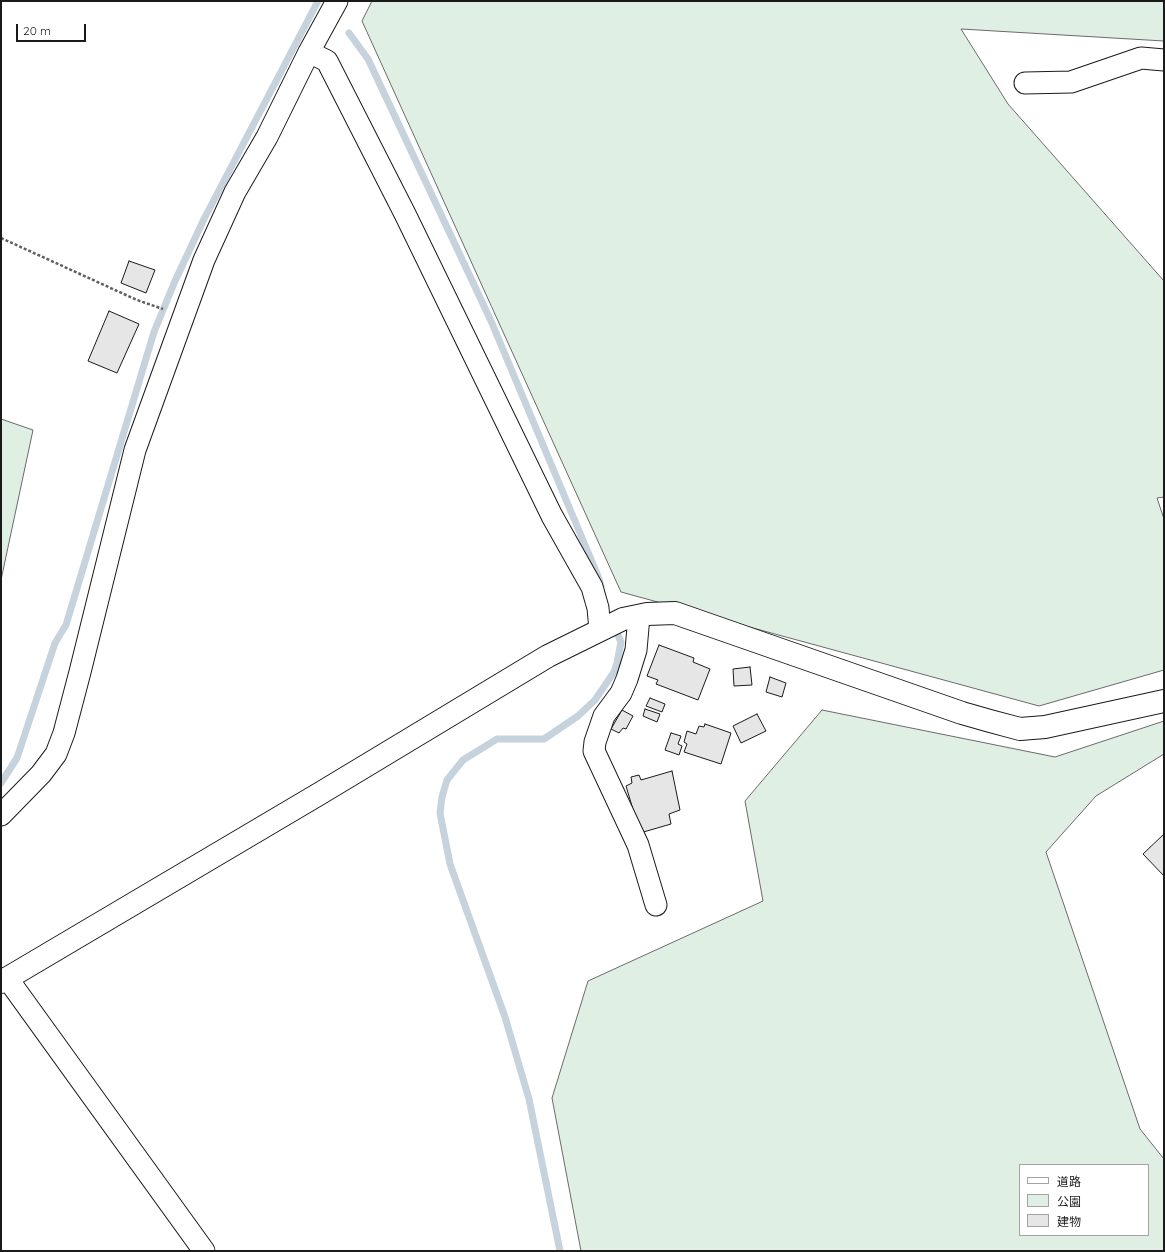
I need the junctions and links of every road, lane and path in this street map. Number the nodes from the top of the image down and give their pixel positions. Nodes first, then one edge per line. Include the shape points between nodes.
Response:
1 (337, 1) edge
2 (309, 52) junction
3 (1164, 60) edge
4 (1025, 83) dead end
5 (1, 238) edge
6 (154, 306) dead end
7 (639, 616) junction
8 (600, 630) junction
9 (1164, 701) edge
10 (1, 815) edge
11 (656, 905) dead end
12 (4, 980) edge
13 (204, 1251) edge

1 - 2 street
2 - 8 street via 326,61 405,214 552,516 592,587 598,608
2 - 10 street via 267,137 235,192 204,260 135,450 80,672 56,754 41,774
3 - 4 street via 1140,58 1071,82
5 - 6 path
7 - 8 street via 623,619
7 - 9 street via 675,613 990,722 1020,729 1044,727
7 - 11 street via 636,650 629,672 621,693 604,716 594,751 638,845
8 - 12 street via 548,656
12 - 13 street

